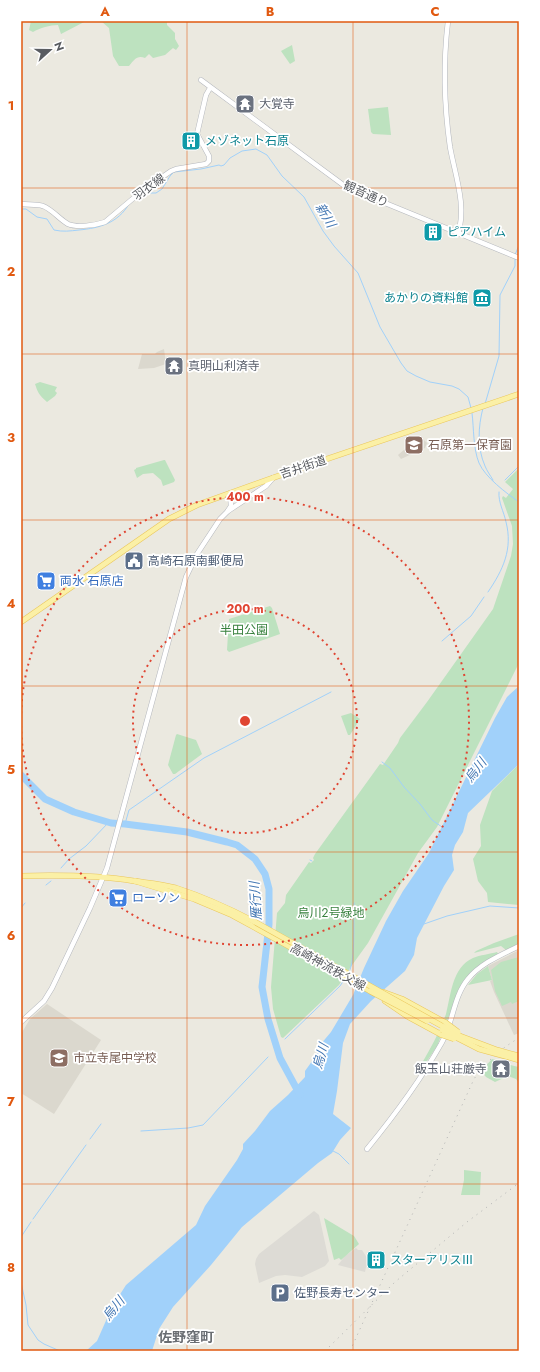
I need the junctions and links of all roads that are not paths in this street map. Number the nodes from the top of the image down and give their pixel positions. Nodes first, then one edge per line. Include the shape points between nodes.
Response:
1 (448, 21) edge
2 (201, 80) dead end
3 (210, 88) junction
4 (21, 204) edge
5 (458, 234) junction
6 (519, 258) edge
7 (519, 394) edge
8 (273, 478) junction
9 (230, 494) junction
10 (227, 512) junction
11 (21, 622) edge
12 (21, 876) edge
13 (104, 876) junction
14 (254, 924) junction
15 (519, 946) edge
16 (370, 990) junction
17 (383, 992) junction
18 (21, 1022) edge
19 (519, 1058) edge
20 (367, 1149) dead end

1 - 5 street via 444,73 450,146 462,211 462,224
2 - 3 street, 観音通り
3 - 4 street, 羽衣線 via 197,134 210,156 206,164 176,169 142,191 105,222 98,224 75,226 42,206
3 - 5 street, 観音通り via 346,187
5 - 6 street, 観音通り
7 - 8 main road, 吉井街道
8 - 9 main road, 吉井街道
8 - 10 street via 266,486
9 - 10 street via 231,506
9 - 11 main road, 吉井街道 via 197,505 169,519
10 - 13 street via 200,548 186,577
12 - 13 main road, 高崎神流秩父線
13 - 14 main road, 高崎神流秩父線 via 176,888 215,903
13 - 18 street via 52,988 44,1001
14 - 16 main road, 高崎神流秩父線
14 - 17 main road, 高崎神流秩父線, bridge
15 - 20 street via 488,962 468,979 457,998 451,1022 441,1044 396,1114
16 - 19 main road, 高崎神流秩父線, bridge via 479,1049
16 - 19 main road, bridge via 442,1035 497,1054
17 - 19 main road, 高崎神流秩父線, bridge via 460,1036
17 - 19 main road, bridge via 406,1000 478,1044

